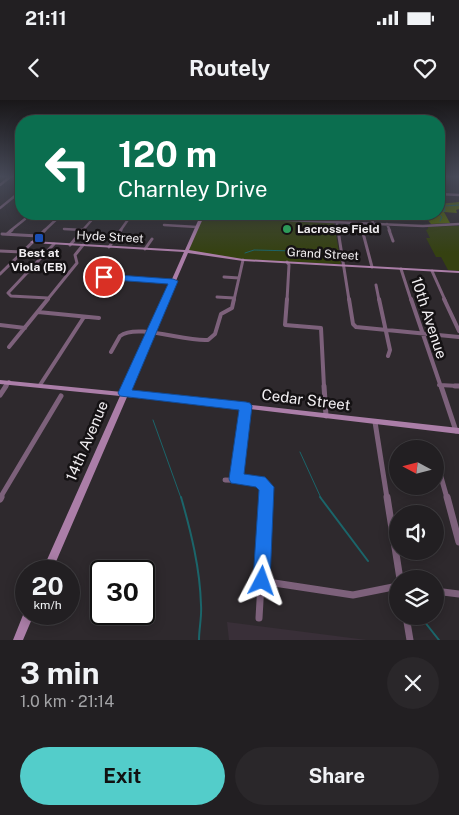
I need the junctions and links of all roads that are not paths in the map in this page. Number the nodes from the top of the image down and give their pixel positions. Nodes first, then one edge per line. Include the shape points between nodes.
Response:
1 (24, 220) edge
2 (55, 220) edge
3 (92, 220) edge
4 (128, 220) edge
5 (200, 220) edge
6 (310, 220) edge
7 (372, 220) edge
8 (337, 222) junction
9 (373, 223) junction
10 (387, 224) junction
11 (459, 224) edge
12 (164, 225) dead end
13 (197, 227) junction
14 (64, 229) dead end
15 (83, 230) junction
16 (363, 232) dead end
17 (2, 234) dead end
18 (7, 234) junction
19 (38, 236) junction
20 (152, 239) dead end
21 (393, 241) dead end
22 (32, 242) junction
23 (54, 244) junction
24 (70, 244) junction
25 (83, 245) junction
26 (108, 247) junction
27 (145, 249) junction
28 (187, 249) junction
29 (0, 250) edge
30 (22, 252) junction
31 (243, 260) junction
32 (287, 262) junction
33 (111, 266) dead end
34 (345, 266) junction
35 (372, 267) junction
36 (0, 268) edge
37 (5, 268) junction
38 (401, 269) junction
39 (432, 271) junction
40 (459, 272) edge
41 (0, 274) edge
42 (104, 277) junction
43 (224, 277) dead end
44 (239, 278) junction
45 (173, 281) junction
46 (376, 285) dead end
47 (93, 293) dead end
48 (217, 297) dead end
49 (48, 298) junction
50 (234, 298) junction
51 (38, 312) junction
52 (84, 317) junction
53 (99, 318) dead end
54 (0, 325) edge
55 (25, 328) junction
56 (459, 331) edge
57 (386, 332) junction
58 (151, 334) junction
59 (422, 334) junction
60 (459, 337) edge
61 (9, 347) dead end
62 (111, 352) dead end
63 (388, 356) dead end
64 (0, 382) edge
65 (9, 382) junction
66 (40, 385) junction
67 (439, 385) junction
68 (459, 386) edge
69 (124, 393) junction
70 (0, 394) edge
71 (61, 396) dead end
72 (246, 406) junction
73 (326, 416) junction
74 (375, 422) junction
75 (457, 431) edge
76 (236, 479) junction
77 (225, 480) dead end
78 (444, 488) edge
79 (0, 498) edge
80 (459, 542) edge
81 (52, 560) edge
82 (399, 570) edge
83 (262, 581) junction
84 (389, 588) edge
85 (444, 592) edge
86 (459, 594) edge
87 (259, 618) dead end
88 (24, 625) edge
89 (408, 625) edge
90 (18, 640) edge
91 (410, 640) edge

1 - 18 street
2 - 19 street
3 - 15 street
4 - 26 street
5 - 13 street, 14th Avenue
6 - 8 street
7 - 9 street
8 - 9 street
8 - 34 street
9 - 10 street
10 - 11 street
10 - 21 street
12 - 13 street
13 - 28 street, 14th Avenue
14 - 15 street
15 - 24 street
16 - 35 street
17 - 18 street
18 - 19 street
19 - 22 street
20 - 27 street
22 - 23 street, Hyde Street
22 - 30 street
23 - 24 street, Hyde Street
23 - 49 street via 8,295
24 - 25 street, Hyde Street
25 - 26 street, Hyde Street
25 - 49 street via 75,255 77,263
26 - 27 street, Hyde Street
27 - 28 street, Hyde Street
28 - 31 street, Grand Street
28 - 45 street, 14th Avenue
29 - 30 street
30 - 37 street
31 - 32 street, Grand Street
31 - 44 street
32 - 34 street, Grand Street
32 - 73 street via 285,325 321,328
33 - 42 street
34 - 35 street, Grand Street
34 - 57 street via 353,324
35 - 38 street, Grand Street
36 - 37 street
37 - 41 street
38 - 39 street, Grand Street
38 - 59 street, 10th Avenue
39 - 40 street, Grand Street
39 - 56 street
42 - 45 street
42 - 47 street
43 - 44 street
44 - 50 street
45 - 58 street, 14th Avenue
46 - 57 street
48 - 50 street
49 - 51 street
50 - 58 street via 232,309 220,315 214,335 209,340 194,342
51 - 52 street
51 - 55 street
52 - 53 street
52 - 66 street
54 - 55 street
55 - 61 street
57 - 59 street
57 - 63 street
58 - 62 street via 124,332
58 - 69 street, 14th Avenue
59 - 60 street
59 - 67 street, 10th Avenue
64 - 65 street, Cedar Street
65 - 66 street, Cedar Street
65 - 70 street
66 - 69 street, Cedar Street
67 - 68 street
67 - 75 street, 10th Avenue
69 - 72 street, Cedar Street
69 - 81 street, 14th Avenue
71 - 79 street
72 - 73 street, Cedar Street
72 - 76 street
73 - 74 street, Cedar Street
74 - 75 street, Cedar Street
74 - 82 street
76 - 77 street
76 - 83 street via 260,481 267,487
78 - 80 street
83 - 84 street via 353,594
83 - 87 street
85 - 86 street
88 - 90 street
89 - 91 street

